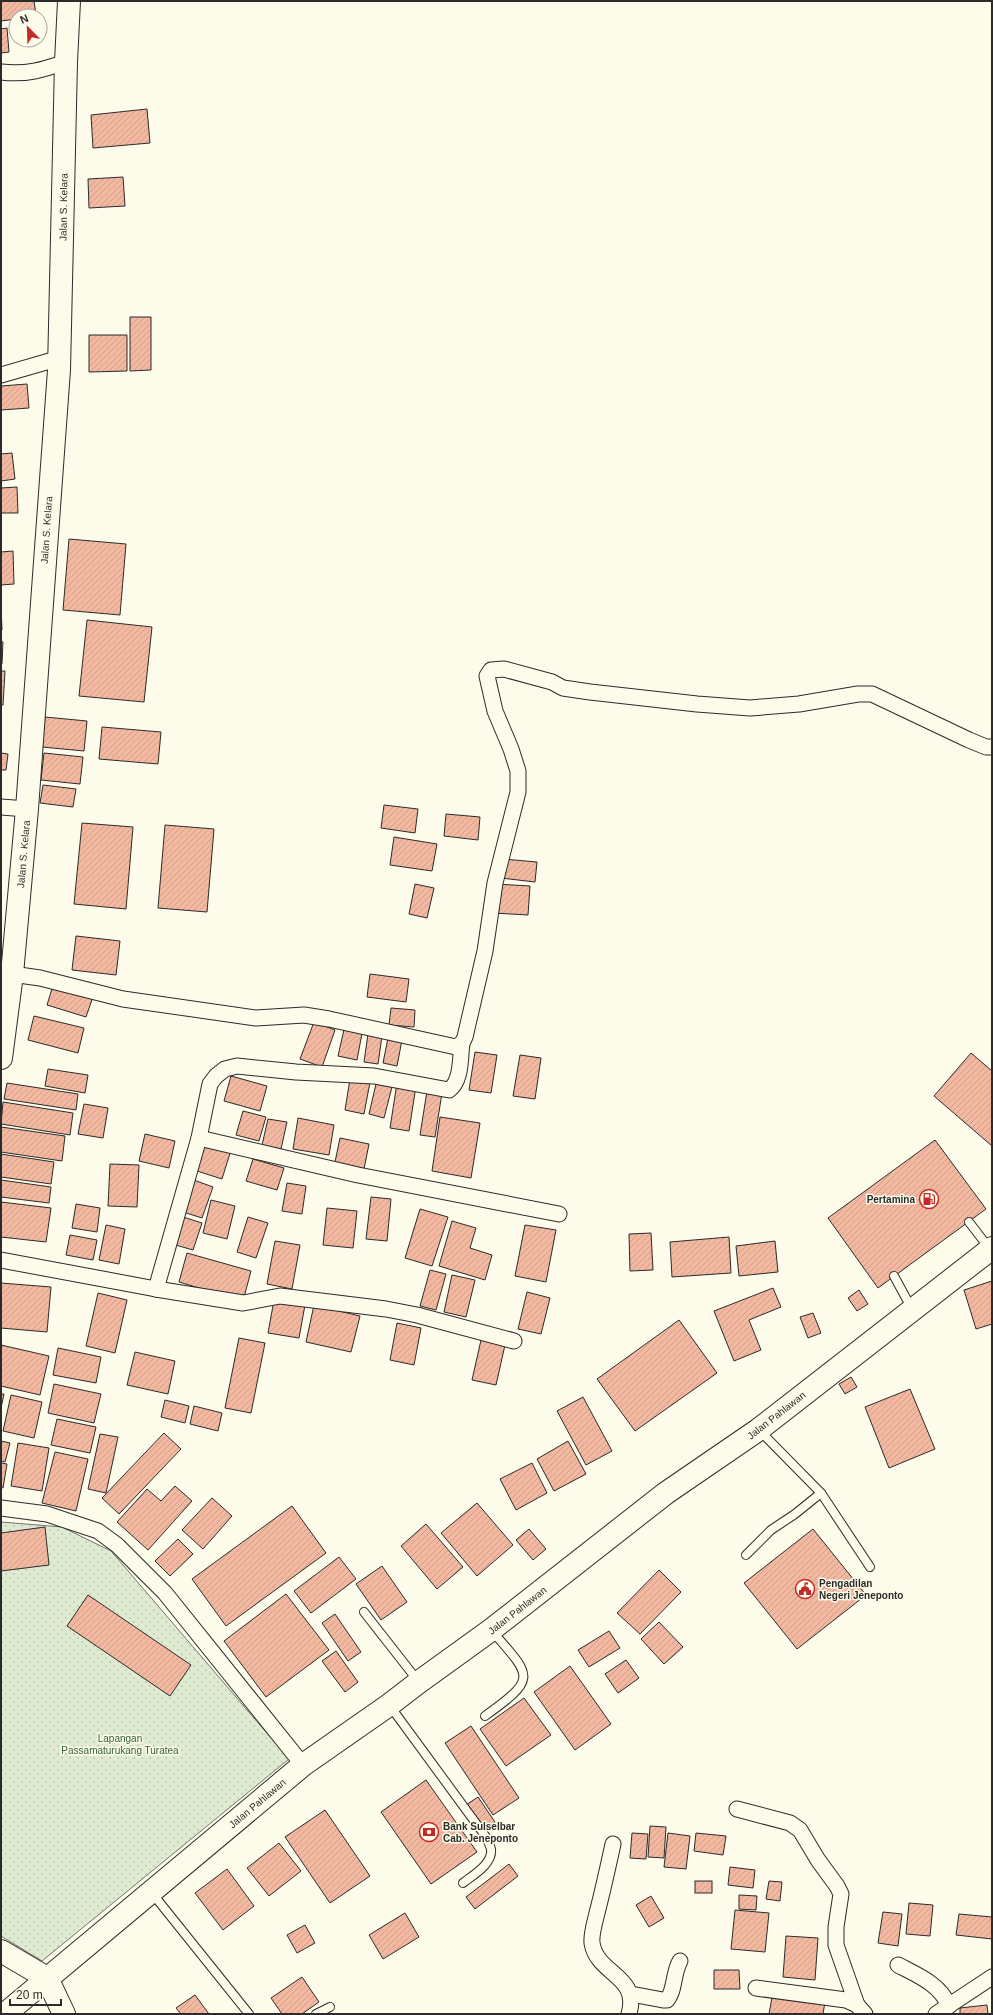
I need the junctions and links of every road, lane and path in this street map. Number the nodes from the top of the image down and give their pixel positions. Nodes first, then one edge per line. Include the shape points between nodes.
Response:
1 (69, 1) edge
2 (66, 62) junction
3 (1, 72) edge
4 (60, 358) junction
5 (1, 375) edge
6 (992, 747) edge
7 (1, 807) edge
8 (27, 809) junction
9 (12, 974) junction
10 (462, 1043) junction
11 (1, 1058) edge
12 (199, 1138) junction
13 (559, 1214) dead end
14 (969, 1222) dead end
15 (991, 1248) edge
16 (1, 1260) edge
17 (894, 1276) dead end
18 (156, 1289) junction
19 (912, 1309) junction
20 (514, 1341) dead end
21 (758, 1430) junction
22 (822, 1493) junction
23 (1, 1508) edge
24 (746, 1555) dead end
25 (870, 1567) dead end
26 (364, 1612) dead end
27 (491, 1630) junction
28 (419, 1682) junction
29 (389, 1705) junction
30 (484, 1716) dead end
31 (303, 1765) junction
32 (737, 1809) dead end
33 (613, 1844) dead end
34 (463, 1883) dead end
35 (151, 1892) junction
36 (1, 1951) edge
37 (680, 1961) dead end
38 (898, 1965) dead end
39 (47, 1978) junction
40 (992, 1978) edge
41 (756, 1988) dead end
42 (631, 1994) junction
43 (949, 2006) junction
44 (330, 2007) dead end
45 (861, 2010) edge
46 (5, 2014) edge
47 (64, 2014) edge
48 (249, 2014) edge
49 (316, 2014) edge
50 (629, 2014) edge
51 (936, 2014) edge

1 - 2 main road, Jalan S. Kelara
2 - 3 street via 20,74
2 - 4 main road, Jalan S. Kelara
4 - 5 street
4 - 8 main road, Jalan S. Kelara
6 - 10 street via 969,740 872,694 750,708 590,692 563,688 552,682 504,669 491,670 487,676 488,685 518,771 518,792 495,884 485,951
7 - 8 street
8 - 9 main road, Jalan S. Kelara
9 - 10 street via 40,978 123,999 256,1018 304,1015 456,1047
9 - 11 main road, Jalan S. Kelara
10 - 12 street via 458,1074 453,1087 449,1090 374,1076 237,1066 225,1069 210,1084
12 - 13 street via 358,1175
12 - 18 street
14 - 15 lane
15 - 19 main road, Jalan Pahlawan
16 - 18 street
17 - 19 lane
18 - 20 street via 242,1303 280,1296 386,1309
19 - 21 main road, Jalan Pahlawan
21 - 22 lane
21 - 27 main road, Jalan Pahlawan via 666,1493
22 - 24 lane via 772,1530
22 - 25 lane
23 - 31 street via 47,1514 98,1531 118,1545 165,1594
26 - 28 lane
27 - 28 main road, Jalan Pahlawan
27 - 30 lane via 521,1664 524,1673 518,1690
28 - 29 main road, Jalan Pahlawan
29 - 31 main road, Jalan Pahlawan
29 - 34 lane via 486,1836 491,1849 490,1857 483,1867
31 - 35 main road, Jalan Pahlawan
32 - 45 street via 790,1823 800,1830 837,1886 841,1894 836,1945
33 - 42 street via 592,1942 599,1959 621,1978
35 - 39 main road, Jalan Pahlawan
35 - 48 lane
36 - 39 main road
37 - 42 street via 667,2000
38 - 43 street via 929,1982 946,1998
39 - 46 main road, Jalan Pahlawan
39 - 47 main road
40 - 43 street
41 - 45 street via 846,2000
42 - 50 street
43 - 51 street
44 - 49 lane

